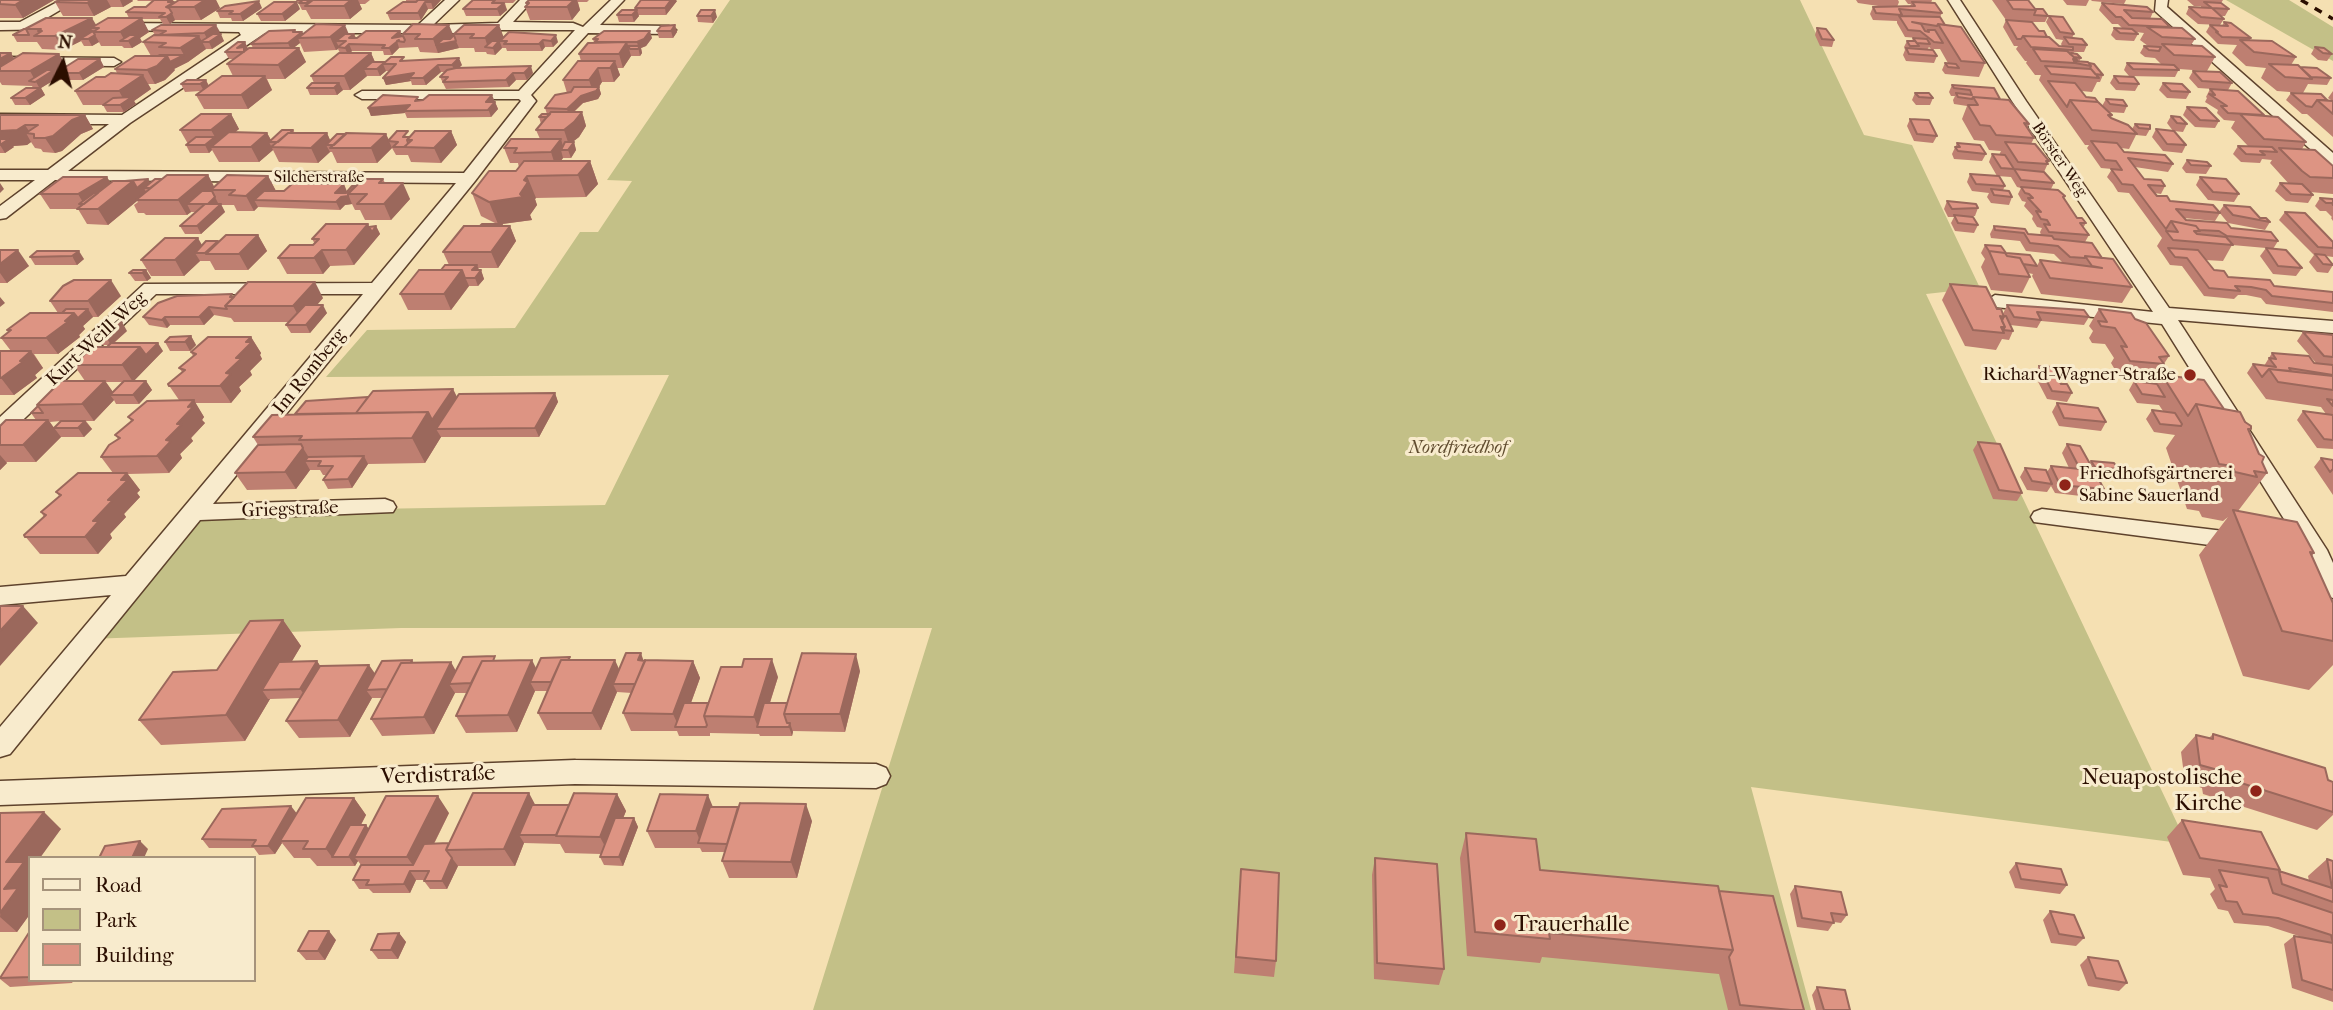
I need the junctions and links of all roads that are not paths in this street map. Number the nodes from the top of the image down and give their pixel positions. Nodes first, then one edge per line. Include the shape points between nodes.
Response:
1 (71, 0) edge
2 (453, 0) edge
3 (527, 0) edge
4 (618, 0) edge
5 (1954, 0) edge
6 (2162, 0) edge
7 (0, 26) edge
8 (22, 26) junction
9 (77, 26) edge
10 (104, 26) edge
11 (502, 26) junction
12 (584, 28) junction
13 (421, 29) junction
14 (257, 30) junction
15 (669, 30) edge
16 (0, 38) edge
17 (0, 61) edge
18 (114, 62) dead end
19 (362, 95) dead end
20 (523, 95) junction
21 (0, 112) edge
22 (125, 120) junction
23 (2333, 161) edge
24 (0, 176) edge
25 (50, 176) junction
26 (469, 178) junction
27 (0, 214) edge
28 (378, 289) junction
29 (1996, 302) edge
30 (2165, 316) junction
31 (2333, 327) edge
32 (0, 429) edge
33 (385, 507) dead end
34 (195, 512) junction
35 (2042, 517) dead end
36 (2261, 543) edge
37 (2288, 547) edge
38 (2315, 550) junction
39 (133, 584) junction
40 (2333, 589) edge
41 (0, 596) edge
42 (0, 746) edge
43 (876, 776) dead end
44 (0, 793) edge

1 - 8 street
2 - 13 street
3 - 11 street
4 - 12 street, Im Romberg
5 - 30 street, Börster Weg
6 - 23 street via 2160,8
7 - 8 street
8 - 9 street
8 - 16 street
10 - 14 street
11 - 12 street
11 - 13 street
12 - 15 street
12 - 20 street, Im Romberg
13 - 14 street
14 - 22 street
17 - 18 street
19 - 20 street
20 - 26 street, Im Romberg via 529,101
21 - 22 street
22 - 25 street
24 - 25 street, Silcherstraße
25 - 26 street, Silcherstraße
25 - 27 street
26 - 28 street, Im Romberg
28 - 32 street, Kurt-Weill-Weg via 151,288
28 - 34 street, Im Romberg
29 - 30 street
30 - 31 street
30 - 38 street, Börster Weg
33 - 34 street, Griegstraße
34 - 39 street, Im Romberg
35 - 36 street
37 - 38 street
38 - 40 street, Börster Weg
39 - 41 street
39 - 42 street, Im Romberg
43 - 44 street, Verdistraße via 575,772

